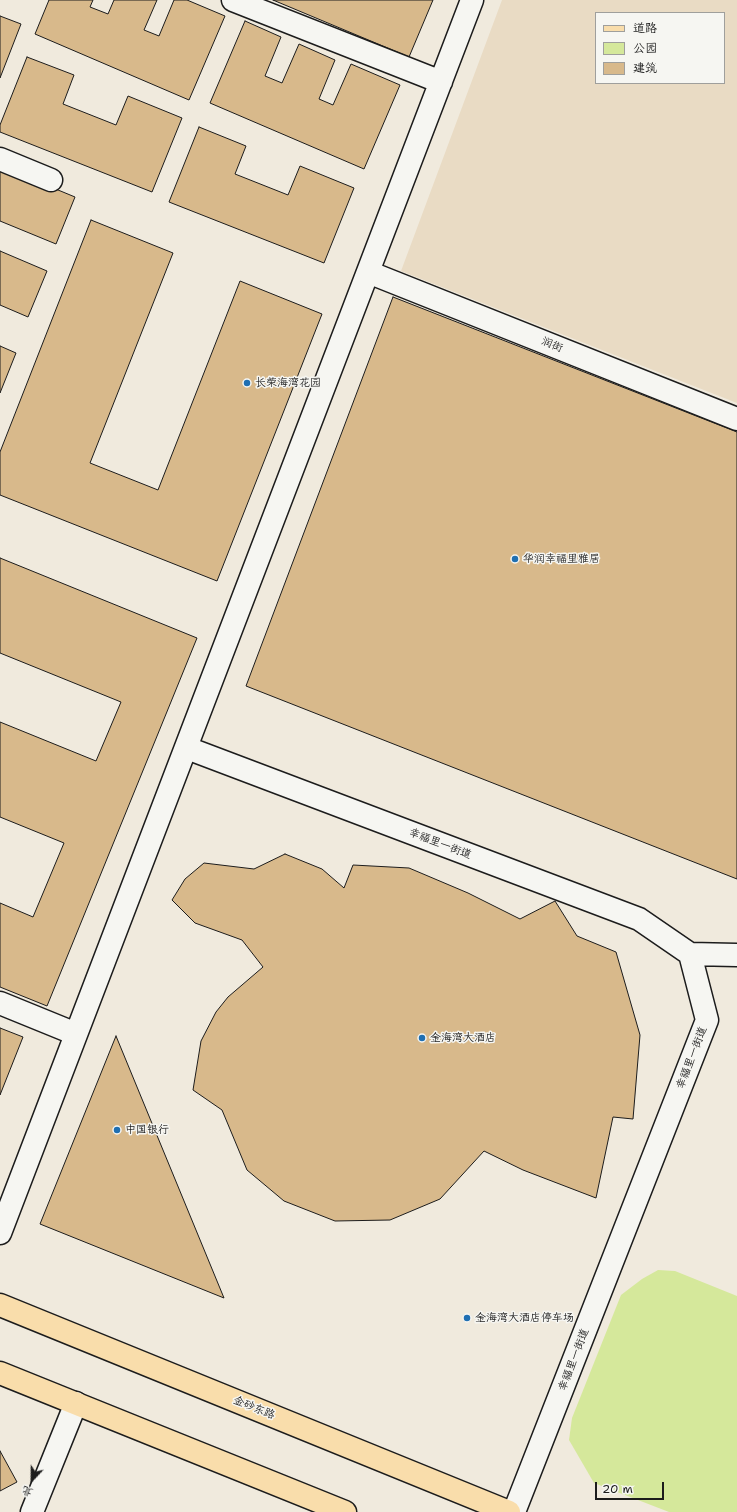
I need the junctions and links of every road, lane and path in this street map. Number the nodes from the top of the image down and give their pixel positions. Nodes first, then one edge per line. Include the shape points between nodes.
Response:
1 (472, 0) edge
2 (238, 1) edge
3 (441, 82) junction
4 (0, 159) edge
5 (51, 180) dead end
6 (368, 272) junction
7 (737, 419) edge
8 (186, 748) junction
9 (690, 954) junction
10 (737, 955) edge
11 (0, 1004) edge
12 (76, 1034) junction
13 (0, 1233) edge
14 (0, 1305) edge
15 (0, 1374) edge
16 (76, 1403) junction
17 (32, 1512) edge
18 (345, 1512) edge
19 (509, 1512) edge
20 (514, 1512) edge

1 - 3 street
2 - 3 street
3 - 6 street
4 - 5 street
6 - 7 street, 润街
6 - 8 street
8 - 9 street, 幸福里一街道 via 639,919
8 - 12 street
9 - 10 street
9 - 20 street, 幸福里一街道 via 707,1020
11 - 12 street
12 - 13 street
14 - 19 main road, 金砂东路
15 - 16 main road
16 - 17 street
16 - 18 main road

